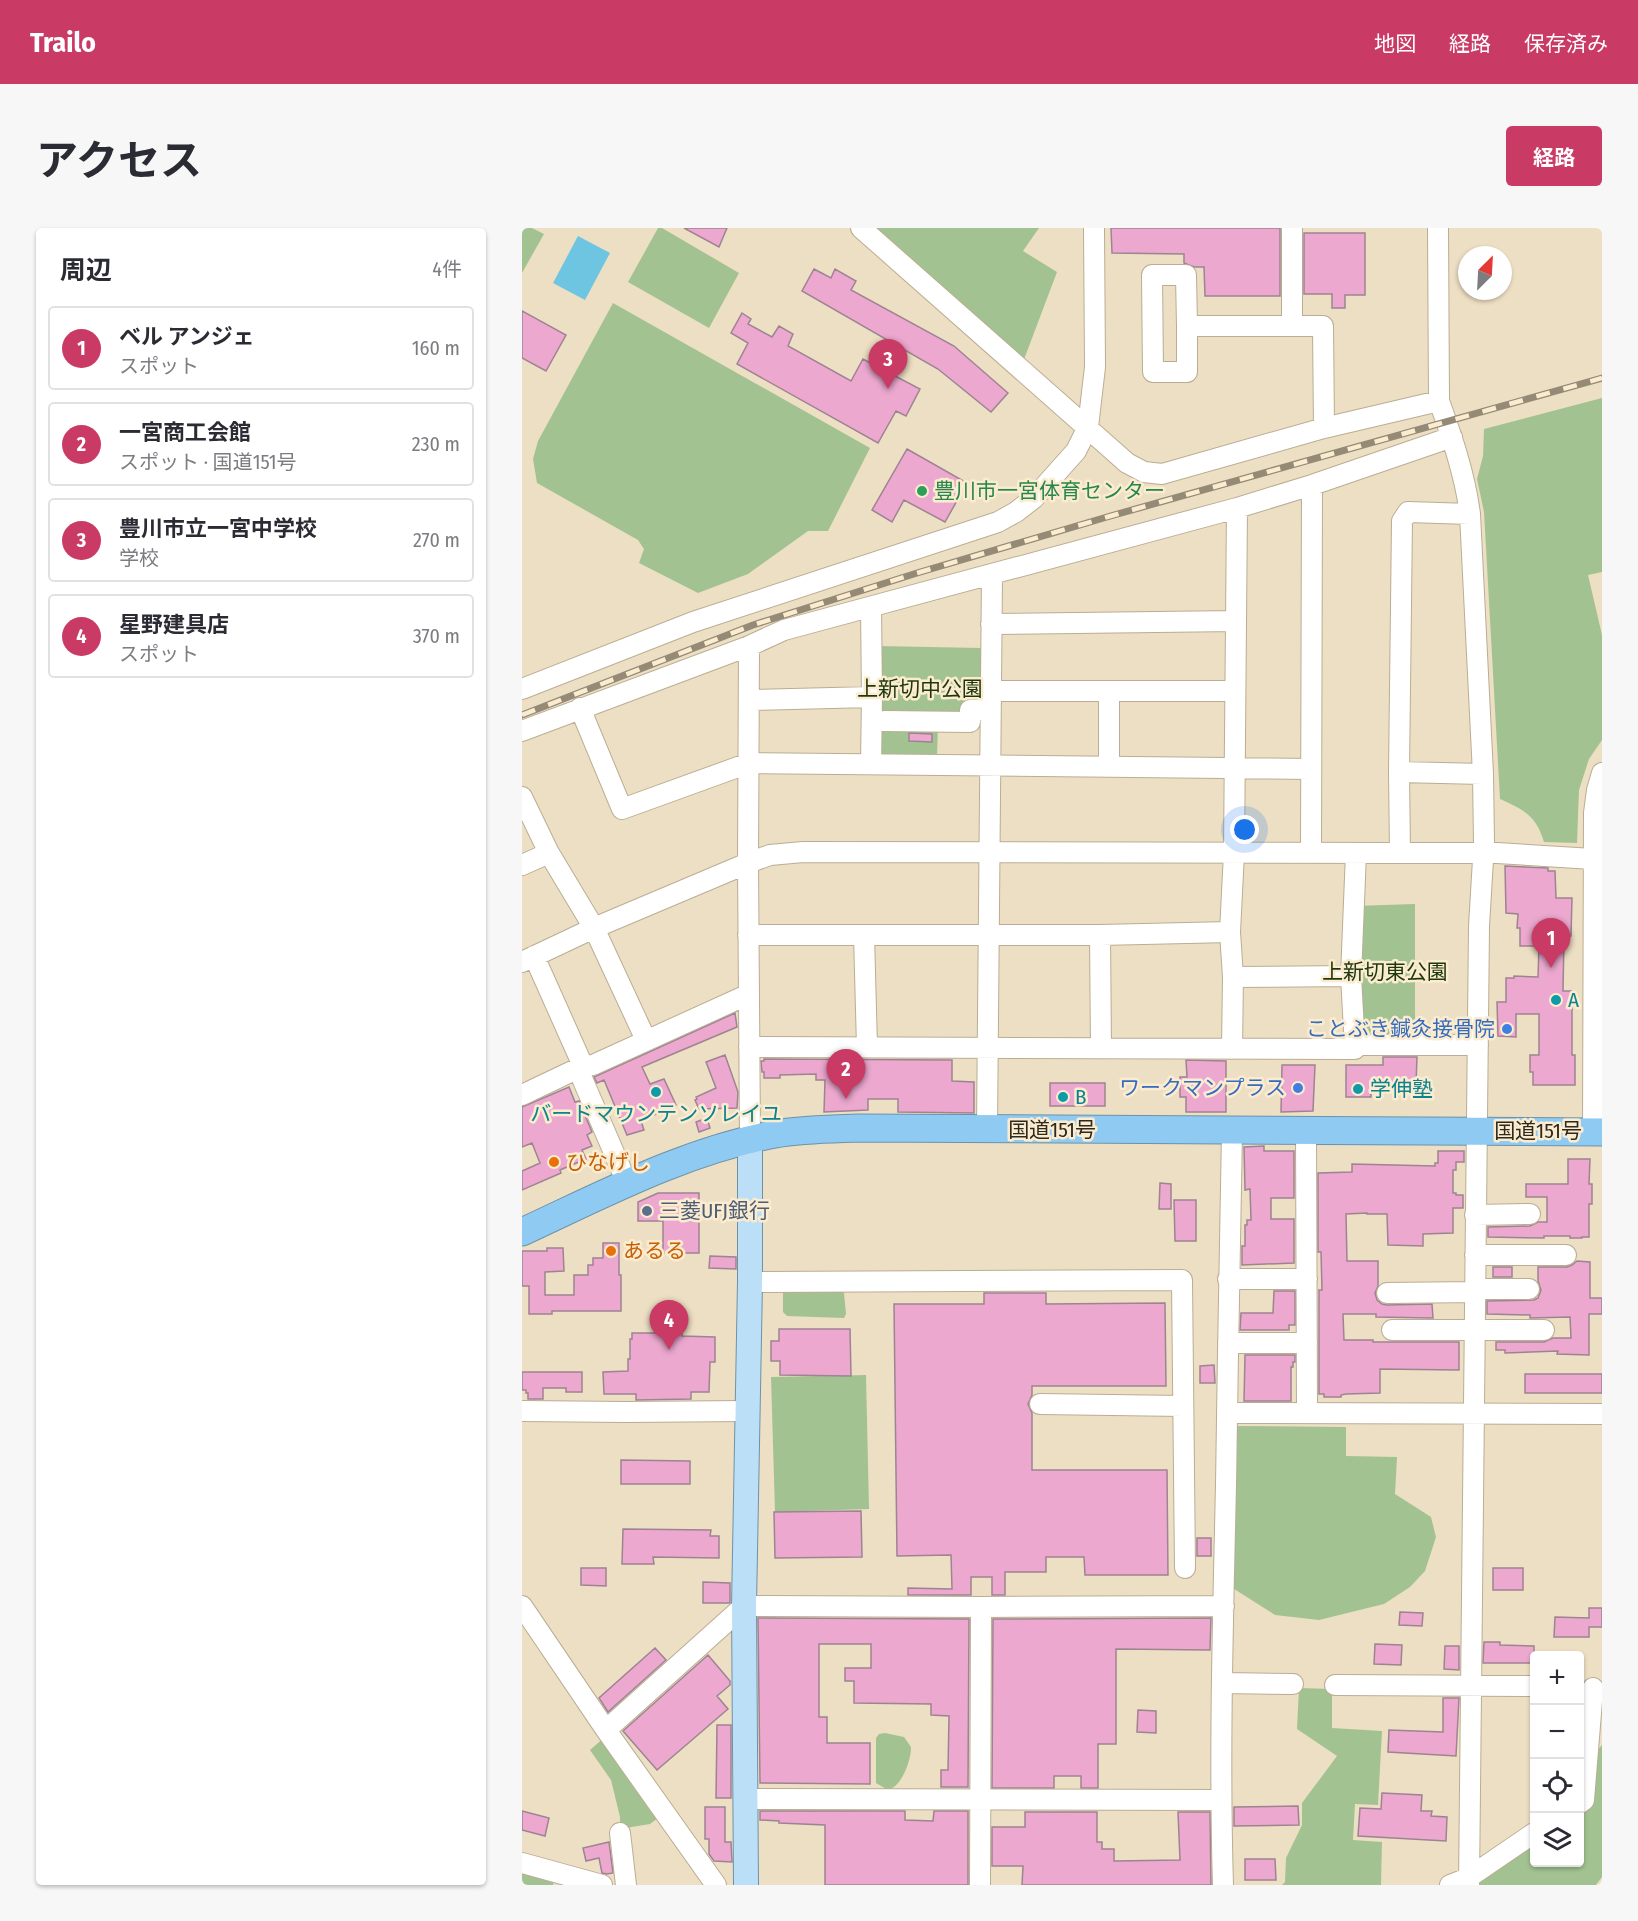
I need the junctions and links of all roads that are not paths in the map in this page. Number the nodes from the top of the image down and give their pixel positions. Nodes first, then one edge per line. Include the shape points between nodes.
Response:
1 (861, 228) edge
2 (1094, 228) edge
3 (1292, 228) edge
4 (1438, 228) edge
5 (1186, 326) junction
6 (1292, 326) junction
7 (1439, 400) junction
8 (1088, 427) junction
9 (1324, 428) junction
10 (1452, 437) junction
11 (1312, 485) junction
12 (1237, 508) junction
13 (1470, 514) junction
14 (992, 574) junction
15 (871, 607) junction
16 (1236, 621) junction
17 (991, 624) junction
18 (749, 646) junction
19 (871, 669) junction
20 (522, 689) edge
21 (1109, 691) junction
22 (1235, 692) junction
23 (872, 697) junction
24 (749, 700) junction
25 (990, 701) junction
26 (580, 708) junction
27 (884, 721) junction
28 (522, 730) edge
29 (749, 763) junction
30 (871, 764) junction
31 (895, 764) junction
32 (989, 766) junction
33 (1108, 766) junction
34 (1235, 769) junction
35 (1311, 769) junction
36 (1399, 772) junction
37 (1602, 773) edge
38 (1483, 774) junction
39 (522, 797) edge
40 (549, 853) junction
41 (990, 853) junction
42 (1234, 853) junction
43 (1311, 853) junction
44 (1356, 853) junction
45 (1400, 853) junction
46 (1484, 853) junction
47 (1593, 859) junction
48 (748, 863) junction
49 (522, 865) edge
50 (594, 928) junction
51 (1230, 932) junction
52 (748, 935) junction
53 (864, 935) junction
54 (990, 935) junction
55 (1100, 935) junction
56 (528, 959) edge
57 (1351, 976) junction
58 (1233, 977) junction
59 (749, 994) junction
60 (646, 1040) junction
61 (1363, 1045) dead end
62 (1478, 1045) junction
63 (749, 1047) junction
64 (867, 1047) junction
65 (988, 1047) junction
66 (1101, 1048) junction
67 (1232, 1049) junction
68 (581, 1067) junction
69 (522, 1095) edge
70 (987, 1129) junction
71 (1232, 1131) junction
72 (1306, 1131) junction
73 (1477, 1131) junction
74 (1598, 1132) edge
75 (750, 1139) junction
76 (627, 1184) junction
77 (1530, 1214) dead end
78 (1475, 1215) junction
79 (522, 1232) edge
80 (1475, 1255) junction
81 (1566, 1255) dead end
82 (1228, 1279) junction
83 (1307, 1279) junction
84 (750, 1282) junction
85 (1529, 1289) dead end
86 (1475, 1291) junction
87 (1388, 1293) dead end
88 (1392, 1330) dead end
89 (1475, 1330) junction
90 (1544, 1330) dead end
91 (1228, 1343) junction
92 (1307, 1343) junction
93 (1040, 1404) dead end
94 (1183, 1407) junction
95 (522, 1411) edge
96 (748, 1411) junction
97 (1307, 1412) junction
98 (1228, 1413) junction
99 (1474, 1414) junction
100 (1602, 1414) edge
101 (1185, 1568) dead end
102 (522, 1606) edge
103 (744, 1606) junction
104 (1224, 1606) junction
105 (981, 1607) junction
106 (1222, 1683) junction
107 (1293, 1684) dead end
108 (1335, 1685) dead end
109 (1470, 1685) junction
110 (1591, 1685) edge
111 (1530, 1686) edge
112 (606, 1730) junction
113 (746, 1799) junction
114 (1220, 1800) junction
115 (1584, 1800) edge
116 (980, 1801) junction
117 (620, 1833) dead end
118 (1530, 1836) edge
119 (522, 1863) edge
120 (1463, 1883) edge
121 (602, 1885) edge
122 (626, 1885) edge
123 (716, 1885) edge
124 (746, 1885) edge
125 (980, 1885) edge
126 (1223, 1885) edge

1 - 8 street
2 - 8 street via 1095,367
3 - 6 street
4 - 7 street
5 - 5 street via 1186,274 1152,275 1153,372 1187,372
5 - 6 street
6 - 9 street via 1323,326
7 - 9 street
7 - 10 street
8 - 9 street via 1127,463 1144,472 1162,474
8 - 20 street via 1076,451 1034,498 998,522 693,622
10 - 11 street
10 - 13 street
11 - 12 street
11 - 35 street
12 - 14 street
12 - 16 street
13 - 36 street via 1408,512 1401,521
13 - 38 street
14 - 15 street
14 - 17 street
15 - 18 street via 783,630
15 - 19 street
16 - 17 street
16 - 22 street
17 - 25 street
18 - 24 street
18 - 26 street
19 - 23 street
19 - 27 street via 883,669
21 - 22 street
21 - 25 street
21 - 33 street
22 - 34 street
23 - 24 street
23 - 30 street
24 - 29 street
25 - 27 street via 970,710 970,722
25 - 32 street
26 - 28 street
26 - 29 street via 621,809
27 - 31 street via 884,750 895,751
29 - 30 street
29 - 48 street
30 - 31 street
31 - 32 street
32 - 33 street
32 - 41 street
33 - 34 street
34 - 35 street
34 - 42 street
35 - 43 street
36 - 38 street
36 - 45 street
37 - 47 street via 1594,813
38 - 46 street
39 - 40 street
40 - 49 street
40 - 50 street
41 - 42 street
41 - 48 street via 803,852 770,855
41 - 54 street
42 - 43 street
42 - 51 street
43 - 44 street
44 - 45 street
44 - 57 street
45 - 46 street
46 - 47 street
46 - 62 street
47 - 74 street
48 - 50 street
48 - 52 street
50 - 56 street
50 - 60 street
51 - 55 street
51 - 58 street
52 - 53 street
52 - 59 street
53 - 54 street
53 - 64 street
54 - 55 street
54 - 65 street
55 - 66 street
56 - 68 street
57 - 58 street
57 - 67 street via 1355,1049
58 - 67 street
59 - 60 street
59 - 63 street
60 - 68 street
61 - 62 street
62 - 73 street
63 - 64 street
63 - 75 street
64 - 65 street
65 - 66 street
65 - 70 street
66 - 67 street
68 - 69 street
68 - 76 street
70 - 71 highway, 国道151号
70 - 75 highway, 国道151号 via 812,1130
71 - 72 highway, 国道151号
71 - 82 street
72 - 73 highway, 国道151号
72 - 83 street
73 - 74 highway, 国道151号
73 - 78 street
75 - 76 highway, 国道151号 via 715,1148
75 - 84 main road
76 - 79 highway, 国道151号
77 - 78 street
78 - 80 street
80 - 81 street
80 - 86 street
82 - 83 street
82 - 91 street
83 - 92 street
84 - 94 street via 1182,1280
84 - 96 main road
85 - 86 street
86 - 87 street
86 - 89 street
88 - 89 street
89 - 90 street
89 - 99 street
91 - 92 street
91 - 98 street
92 - 97 street
93 - 94 street
94 - 101 street
95 - 96 street
96 - 103 main road
97 - 98 street
97 - 99 street
98 - 104 street
99 - 100 street
99 - 109 street
102 - 112 street
103 - 105 street
103 - 112 street
103 - 113 main road
104 - 105 street
104 - 106 street
105 - 116 street
106 - 107 street
106 - 114 street
108 - 109 street
109 - 111 street
109 - 120 street
110 - 115 street
112 - 123 street
113 - 116 street
113 - 124 main road
114 - 116 street
114 - 126 street
116 - 125 street
117 - 122 street
118 - 120 street
119 - 121 street

